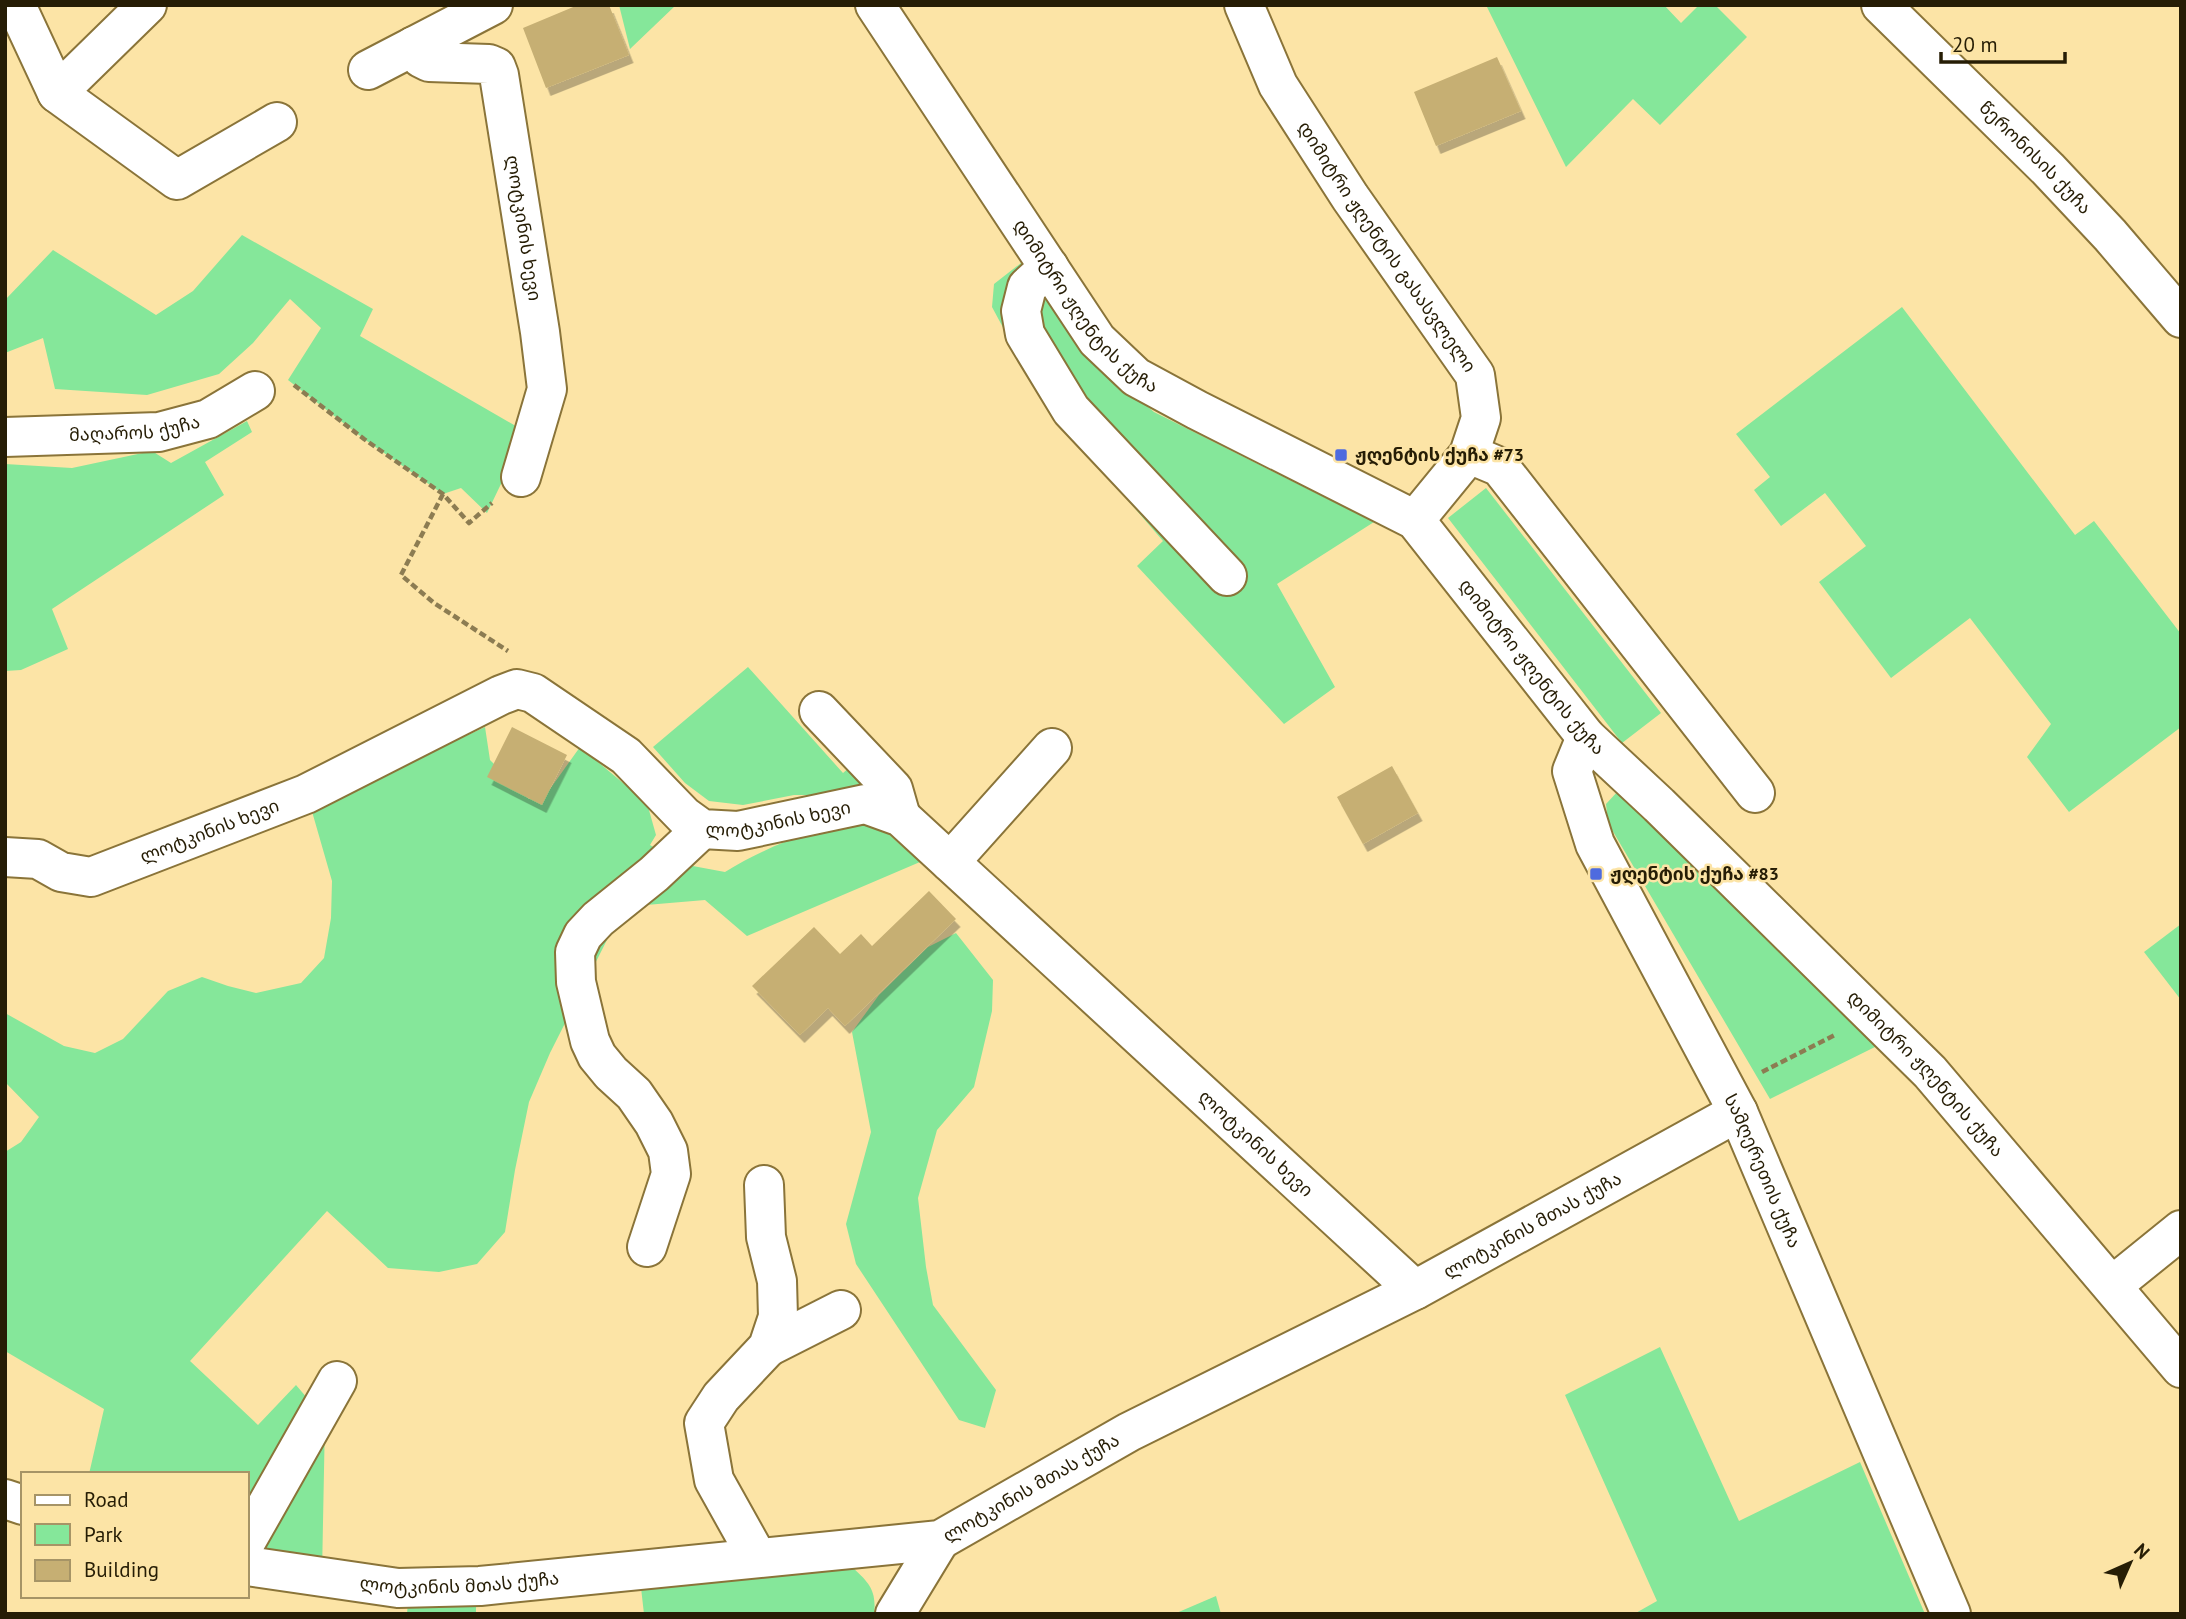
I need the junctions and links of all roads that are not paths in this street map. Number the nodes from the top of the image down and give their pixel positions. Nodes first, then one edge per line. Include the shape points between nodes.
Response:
1 (16, 5) edge
2 (147, 5) edge
3 (493, 5) edge
4 (875, 5) edge
5 (1244, 5) edge
6 (1881, 5) edge
7 (414, 46) junction
8 (368, 70) dead end
9 (57, 93) junction
10 (277, 122) dead end
11 (1049, 267) junction
12 (2181, 318) edge
13 (255, 391) road end
14 (5, 437) edge
15 (1469, 454) junction
16 (520, 477) road end
17 (1415, 520) junction
18 (1227, 576) dead end
19 (819, 711) dead end
20 (1586, 737) junction
21 (1052, 748) dead end
22 (1755, 793) dead end
23 (901, 817) junction
24 (702, 829) junction
25 (5, 857) edge
26 (950, 862) junction
27 (1732, 1101) junction
28 (764, 1185) dead end
29 (2181, 1230) edge
30 (647, 1247) dead end
31 (2112, 1285) junction
32 (1416, 1290) junction
33 (841, 1310) dead end
34 (768, 1347) junction
35 (2181, 1368) edge
36 (337, 1381) dead end
37 (248, 1538) edge
38 (940, 1540) junction
39 (757, 1557) junction
40 (248, 1566) edge
41 (895, 1614) edge
42 (1951, 1614) edge

1 - 9 street
2 - 9 street
3 - 7 street
4 - 11 street, დიმიტრი ჟღენტის ქუჩა
5 - 15 street, დიმიტრი ჟღენტის გასასვლელი via 1278,85 1475,375 1481,418
6 - 12 street, წერონისის ქუჩა via 2048,169
7 - 8 street
7 - 16 street, ლოტკინის ხევი via 429,62 489,64 499,75 547,388
9 - 10 street via 177,180
11 - 17 street, დიმიტრი ჟღენტის ქუჩა via 1097,340 1136,377
11 - 18 street via 1027,288 1021,311 1025,334 1070,410
13 - 14 street, მაღაროს ქუჩა via 208,419 159,432
15 - 17 street, დიმიტრი ჟღენტის გასასვლელი
15 - 22 street via 1500,467
17 - 20 street, დიმიტრი ჟღენტის ქუჩა
19 - 23 street via 893,789
20 - 27 street, სამღერეთის ქუჩა via 1572,771 1595,844
20 - 31 street, დიმიტრი ჟღენტის ქუჩა via 1930,1072
21 - 26 street
23 - 24 street, ლოტკინის ხევი via 864,804 738,831
23 - 26 street, ლოტკინის ხევი
24 - 25 street, ლოტკინის ხევი via 626,756 533,693 517,689 306,794 91,877 61,872 38,859
24 - 30 street via 598,919 583,934 575,952 576,982 597,1056 634,1094 668,1151 671,1174
26 - 32 street, ლოტკინის ხევი
27 - 32 street, ლოტკინის მთას ქუჩა
27 - 42 street, სამღერეთის ქუჩა
28 - 34 street via 778,1317
29 - 31 street
31 - 35 street, დიმიტრი ჟღენტის ქუჩა
32 - 38 street, ლოტკინის მთას ქუჩა via 1129,1432
33 - 34 street
34 - 39 street via 721,1397 704,1423 714,1480
36 - 37 street
38 - 39 street, ლოტკინის მთას ქუჩა
38 - 41 street
39 - 40 street, ლოტკინის მთას ქუჩა via 480,1586 398,1588

